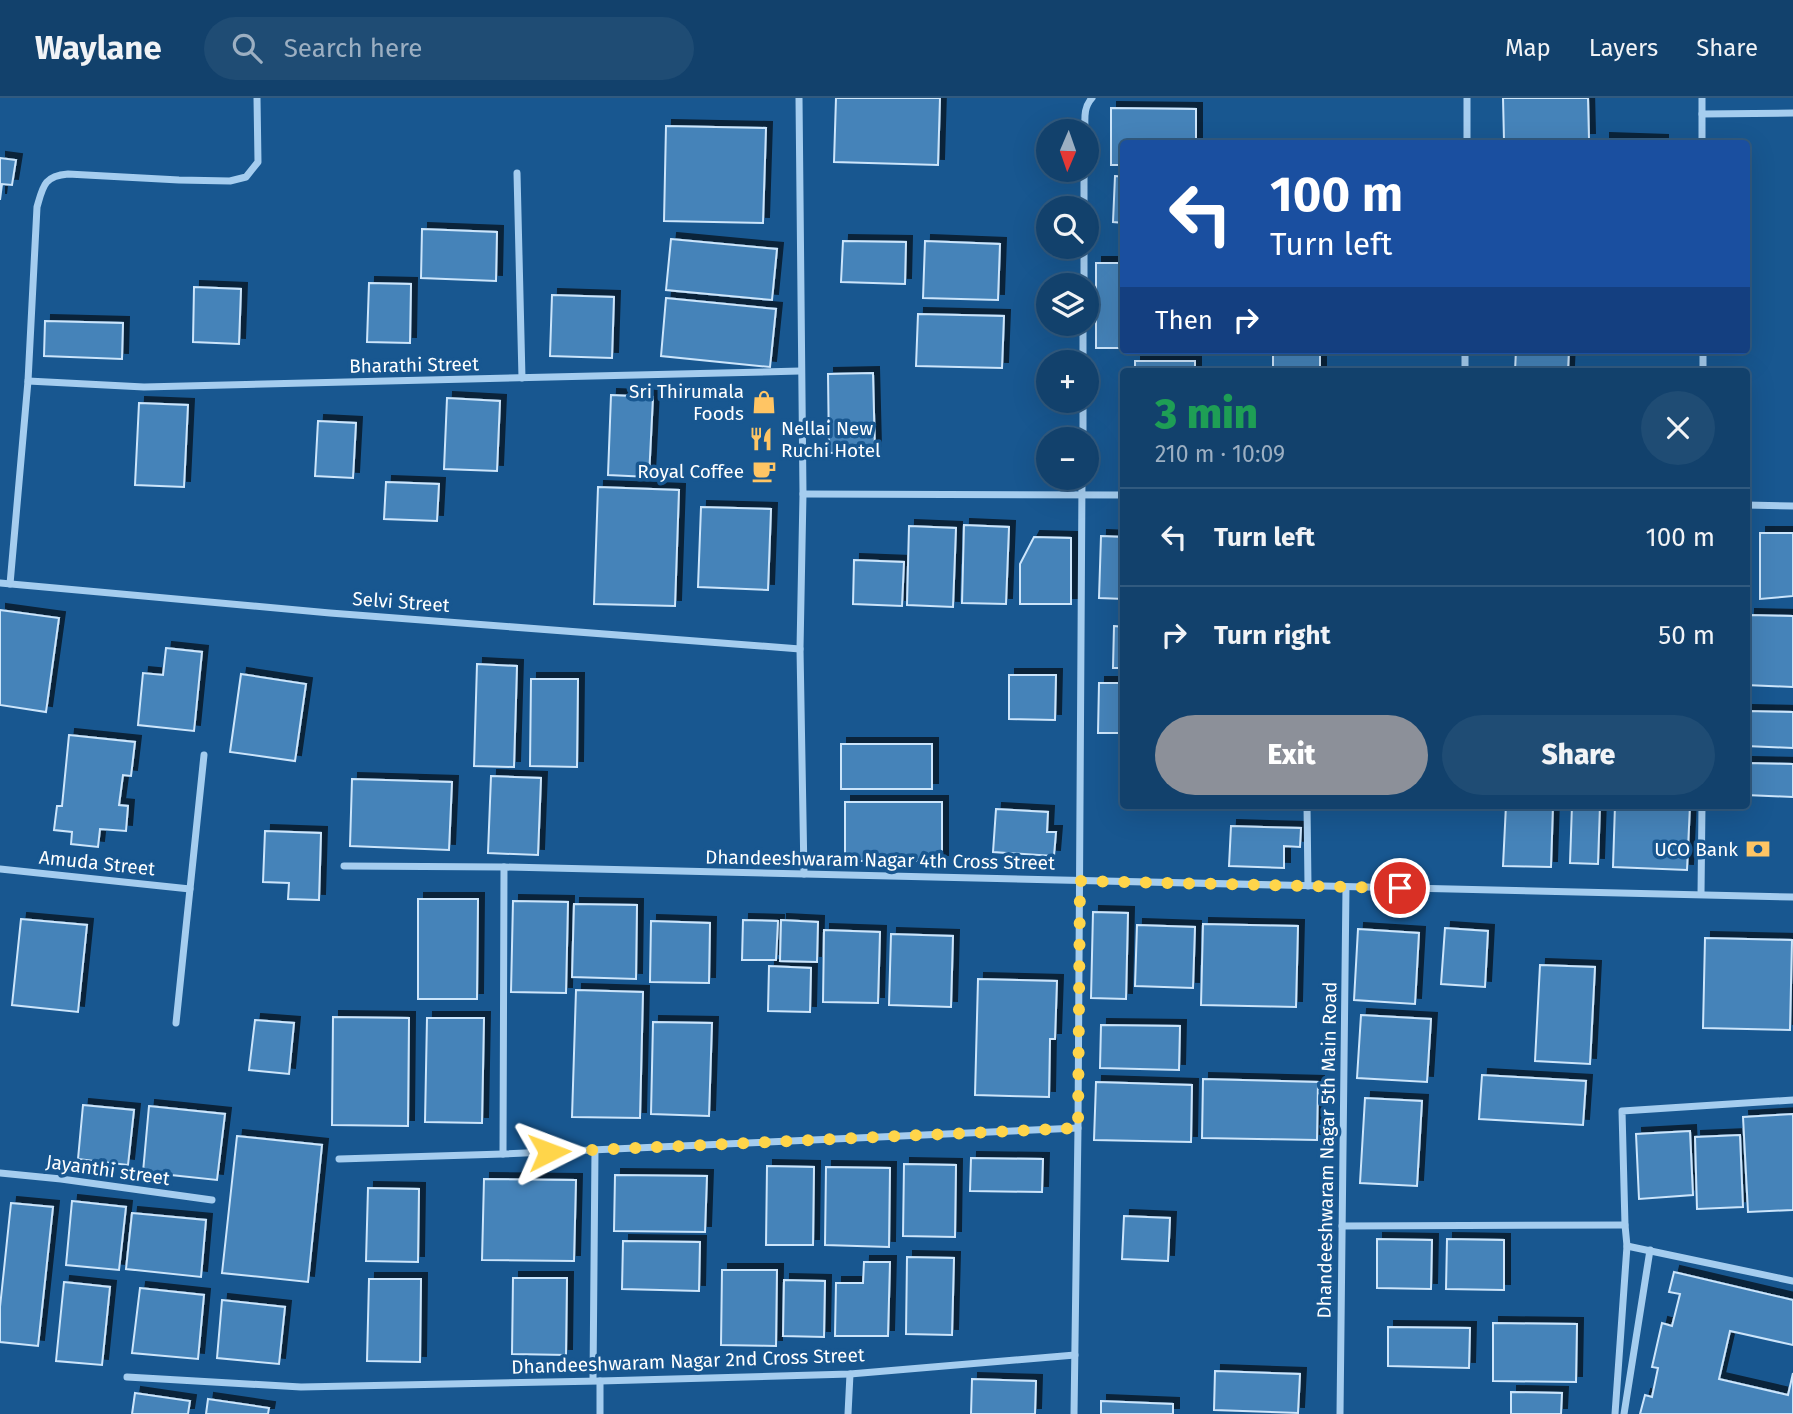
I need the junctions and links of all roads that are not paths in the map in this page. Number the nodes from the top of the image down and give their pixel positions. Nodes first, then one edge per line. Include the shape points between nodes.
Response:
1 (257, 98) edge
2 (799, 98) edge
3 (1092, 98) edge
4 (1467, 98) edge
5 (1702, 98) edge
6 (1793, 113) edge
7 (1702, 114) junction
8 (1085, 119) edge
9 (1467, 140) edge
10 (1702, 140) edge
11 (517, 173) dead end
12 (800, 372) junction
13 (522, 378) junction
14 (28, 381) junction
15 (1082, 490) edge
16 (803, 494) junction
17 (1082, 495) junction
18 (1120, 495) edge
19 (1750, 505) edge
20 (1793, 506) edge
21 (0, 583) edge
22 (10, 584) junction
23 (800, 649) junction
24 (204, 755) dead end
25 (1307, 809) edge
26 (1702, 809) edge
27 (344, 866) dead end
28 (504, 867) junction
29 (0, 869) edge
30 (804, 874) junction
31 (1080, 881) junction
32 (1308, 886) junction
33 (1346, 887) junction
34 (190, 889) junction
35 (1701, 894) junction
36 (1793, 897) edge
37 (176, 1023) dead end
38 (1793, 1100) edge
39 (1078, 1128) junction
40 (595, 1150) junction
41 (503, 1154) junction
42 (339, 1159) dead end
43 (0, 1173) edge
44 (212, 1200) dead end
45 (1625, 1225) junction
46 (1342, 1226) junction
47 (1627, 1246) junction
48 (1650, 1251) junction
49 (1793, 1281) edge
50 (1074, 1355) junction
51 (850, 1374) junction
52 (127, 1377) dead end
53 (596, 1381) junction
54 (600, 1414) edge
55 (848, 1414) edge
56 (1074, 1414) edge
57 (1340, 1414) edge
58 (1615, 1414) edge
59 (1624, 1414) edge

1 - 14 street via 258,162 246,177 230,181 68,174 45,183 37,207
2 - 12 street
3 - 8 street
4 - 9 street
5 - 7 street
6 - 7 street
7 - 10 street
11 - 13 street
12 - 13 street, Bharathi Street
12 - 16 street
13 - 14 street, Bharathi Street via 145,387
14 - 22 street
15 - 17 street
16 - 17 street
16 - 23 street
17 - 18 street
17 - 31 street
19 - 20 street
21 - 22 street, Selvi Street
22 - 23 street, Selvi Street
23 - 30 street
24 - 34 street
25 - 32 street
26 - 35 street
27 - 28 street, Dhandeeshwaram Nagar 4th Cross Street
28 - 30 street, Dhandeeshwaram Nagar 4th Cross Street
28 - 41 street
29 - 34 street, Amuda Street
30 - 31 street, Dhandeeshwaram Nagar 4th Cross Street
31 - 32 street, Dhandeeshwaram Nagar 4th Cross Street
31 - 39 street
32 - 33 street, Dhandeeshwaram Nagar 4th Cross Street
33 - 35 street, Dhandeeshwaram Nagar 4th Cross Street
33 - 46 street, Dhandeeshwaram Nagar 5th Main Road
34 - 37 street
35 - 36 street, Dhandeeshwaram Nagar 4th Cross Street
38 - 45 street via 1622,1111
39 - 40 street
39 - 50 street
40 - 41 street
40 - 53 street
41 - 42 street
43 - 44 street, Jayanthi street
45 - 46 street
45 - 47 street
46 - 57 street, Dhandeeshwaram Nagar 5th Main Road
47 - 48 street
47 - 58 street
48 - 49 street
48 - 59 street
50 - 51 street, Dhandeeshwaram Nagar 2nd Cross Street
50 - 56 street
51 - 53 street, Dhandeeshwaram Nagar 2nd Cross Street
51 - 55 street
52 - 53 street, Dhandeeshwaram Nagar 2nd Cross Street via 301,1387
53 - 54 street

